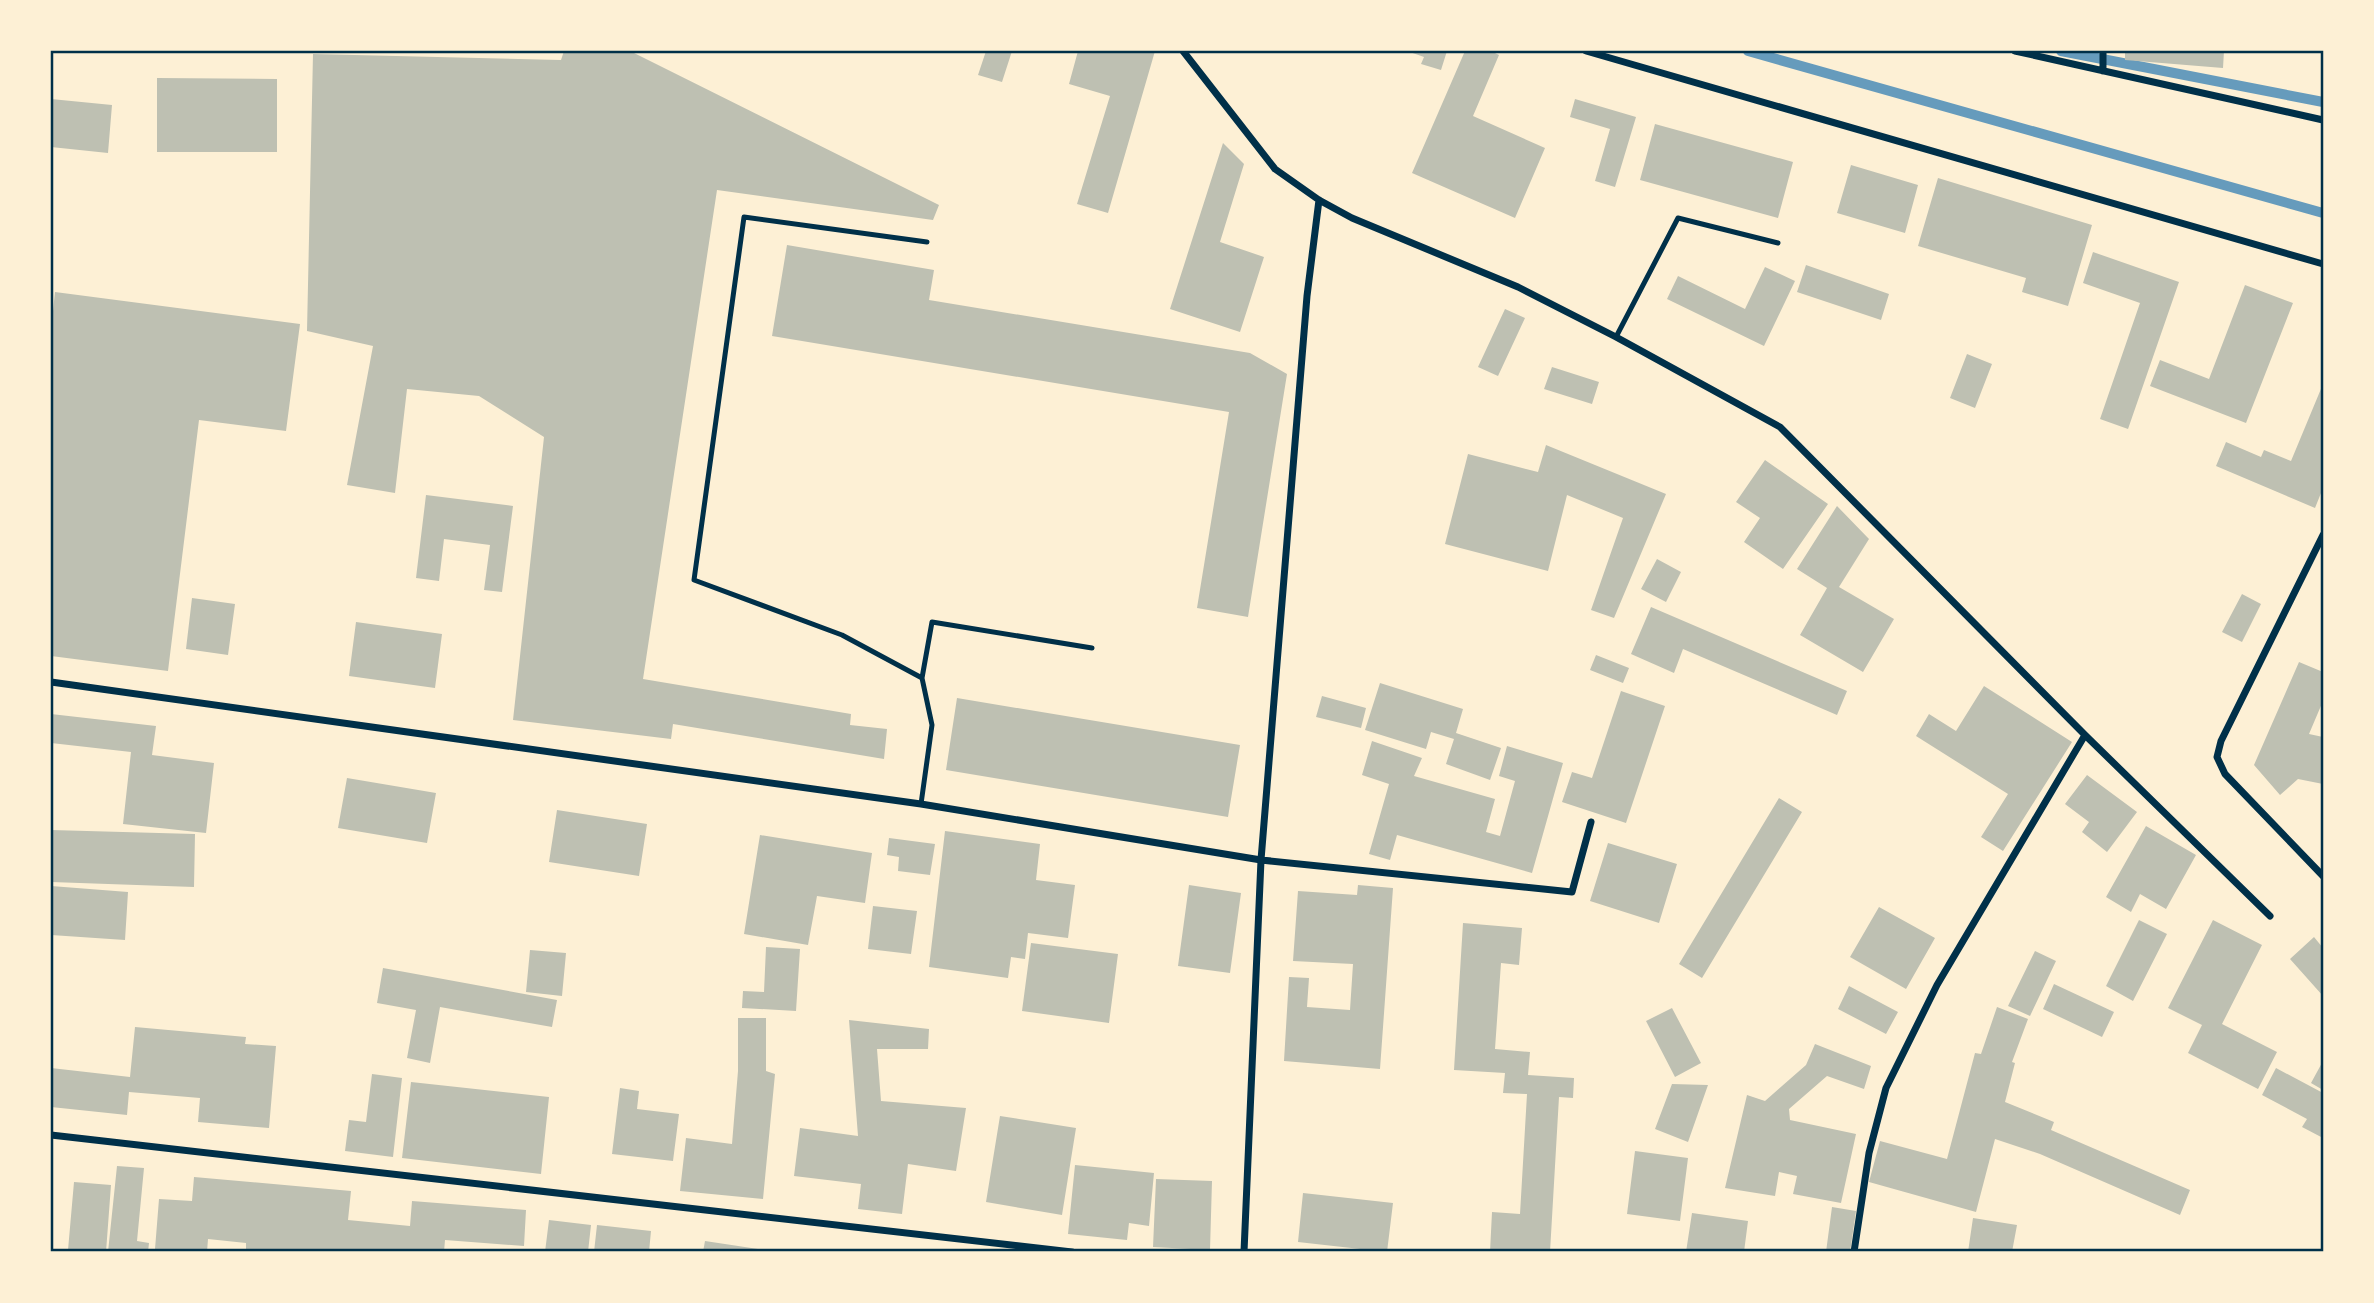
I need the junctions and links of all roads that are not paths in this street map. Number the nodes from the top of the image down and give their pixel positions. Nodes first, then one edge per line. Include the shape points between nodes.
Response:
1 (1183, 51) edge
2 (1586, 51) edge
3 (2015, 51) edge
4 (2103, 51) edge
5 (2103, 71) junction
6 (2323, 120) edge
7 (1319, 200) junction
8 (926, 242) dead end
9 (1778, 243) dead end
10 (2323, 264) edge
11 (1616, 337) junction
12 (2323, 536) edge
13 (1092, 648) dead end
14 (922, 678) junction
15 (51, 682) edge
16 (2085, 735) junction
17 (921, 804) junction
18 (1591, 822) dead end
19 (1261, 860) junction
20 (2323, 876) edge
21 (2270, 916) dead end
22 (51, 1135) edge
23 (1072, 1252) edge
24 (1244, 1252) edge
25 (1854, 1252) edge

1 - 7 street via 1275,169
2 - 10 street
3 - 5 street
4 - 5 street
5 - 6 street
7 - 11 street via 1518,287
7 - 19 street via 1307,296
8 - 14 lane via 744,217 694,580 842,635
9 - 11 lane via 1678,218
11 - 16 street via 1780,427
12 - 20 street via 2217,757 2225,774
13 - 14 lane via 932,622
14 - 17 lane via 932,724
15 - 17 street
16 - 21 street
16 - 25 street via 1937,985 1886,1088 1869,1153
17 - 19 street
18 - 19 street via 1572,892
19 - 24 street
22 - 23 street

